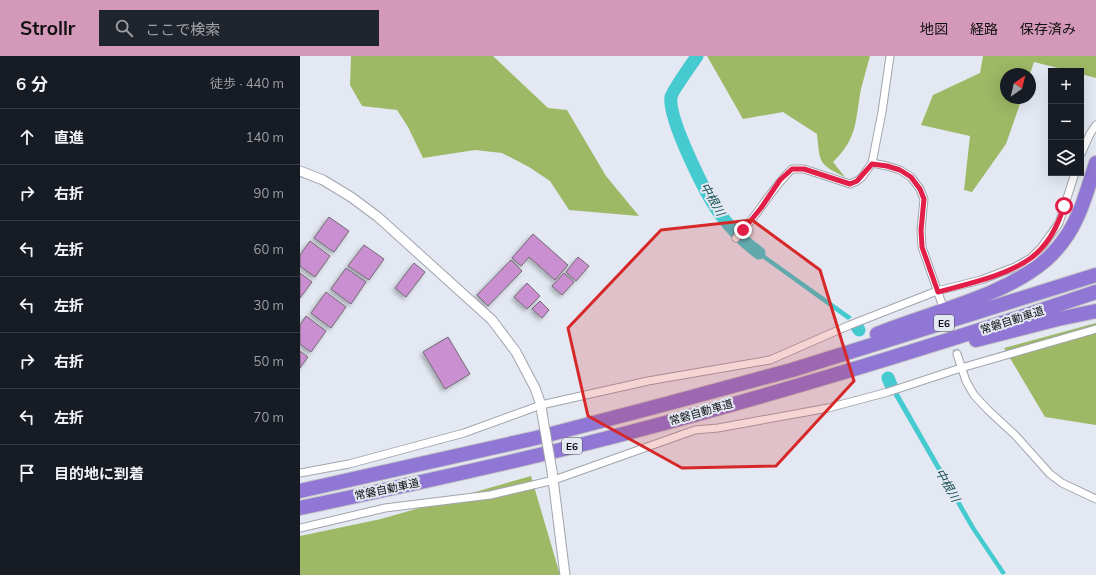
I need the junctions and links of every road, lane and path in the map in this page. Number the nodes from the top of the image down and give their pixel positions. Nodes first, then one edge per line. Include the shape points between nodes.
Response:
1 (890, 56) edge
2 (1096, 125) edge
3 (1084, 147) edge
4 (1096, 163) edge
5 (872, 164) junction
6 (300, 171) edge
7 (1074, 176) edge
8 (739, 235) dead end
9 (1096, 275) edge
10 (938, 292) junction
11 (1096, 292) edge
12 (942, 304) dead end
13 (1096, 311) edge
14 (1096, 329) edge
15 (957, 354) tunnel mouth
16 (961, 368) junction
17 (792, 370) junction
18 (840, 373) junction
19 (542, 409) junction
20 (300, 472) edge
21 (553, 476) junction
22 (300, 490) edge
23 (1096, 499) edge
24 (300, 508) edge
25 (300, 528) edge
26 (565, 575) edge

1 - 5 street
2 - 3 street
4 - 17 highway via 1083,204 1071,228 1056,250 1035,269 986,295 896,327
5 - 8 street via 857,181 850,184 804,169 792,169 780,180
5 - 10 street via 900,170 911,177 920,189 924,199 922,247
6 - 19 street via 323,180 351,196 378,217 492,320 516,352 535,388
7 - 10 street via 1059,223 1031,258 981,280
9 - 17 highway, 常磐自動車道 / E6
10 - 12 street
10 - 19 street via 850,325 770,360 648,381
11 - 18 highway, 常磐自動車道 / E6
13 - 18 highway
14 - 16 street
15 - 16 street
16 - 21 street via 902,388 828,408 695,430
16 - 23 street via 974,395 1050,474 1062,483
17 - 22 highway, 常磐自動車道 / E6 via 536,438
18 - 24 highway, 常磐自動車道 / E6 via 540,455
19 - 20 street via 349,464
19 - 21 street, bridge
21 - 25 street via 490,495 385,508
21 - 26 street

